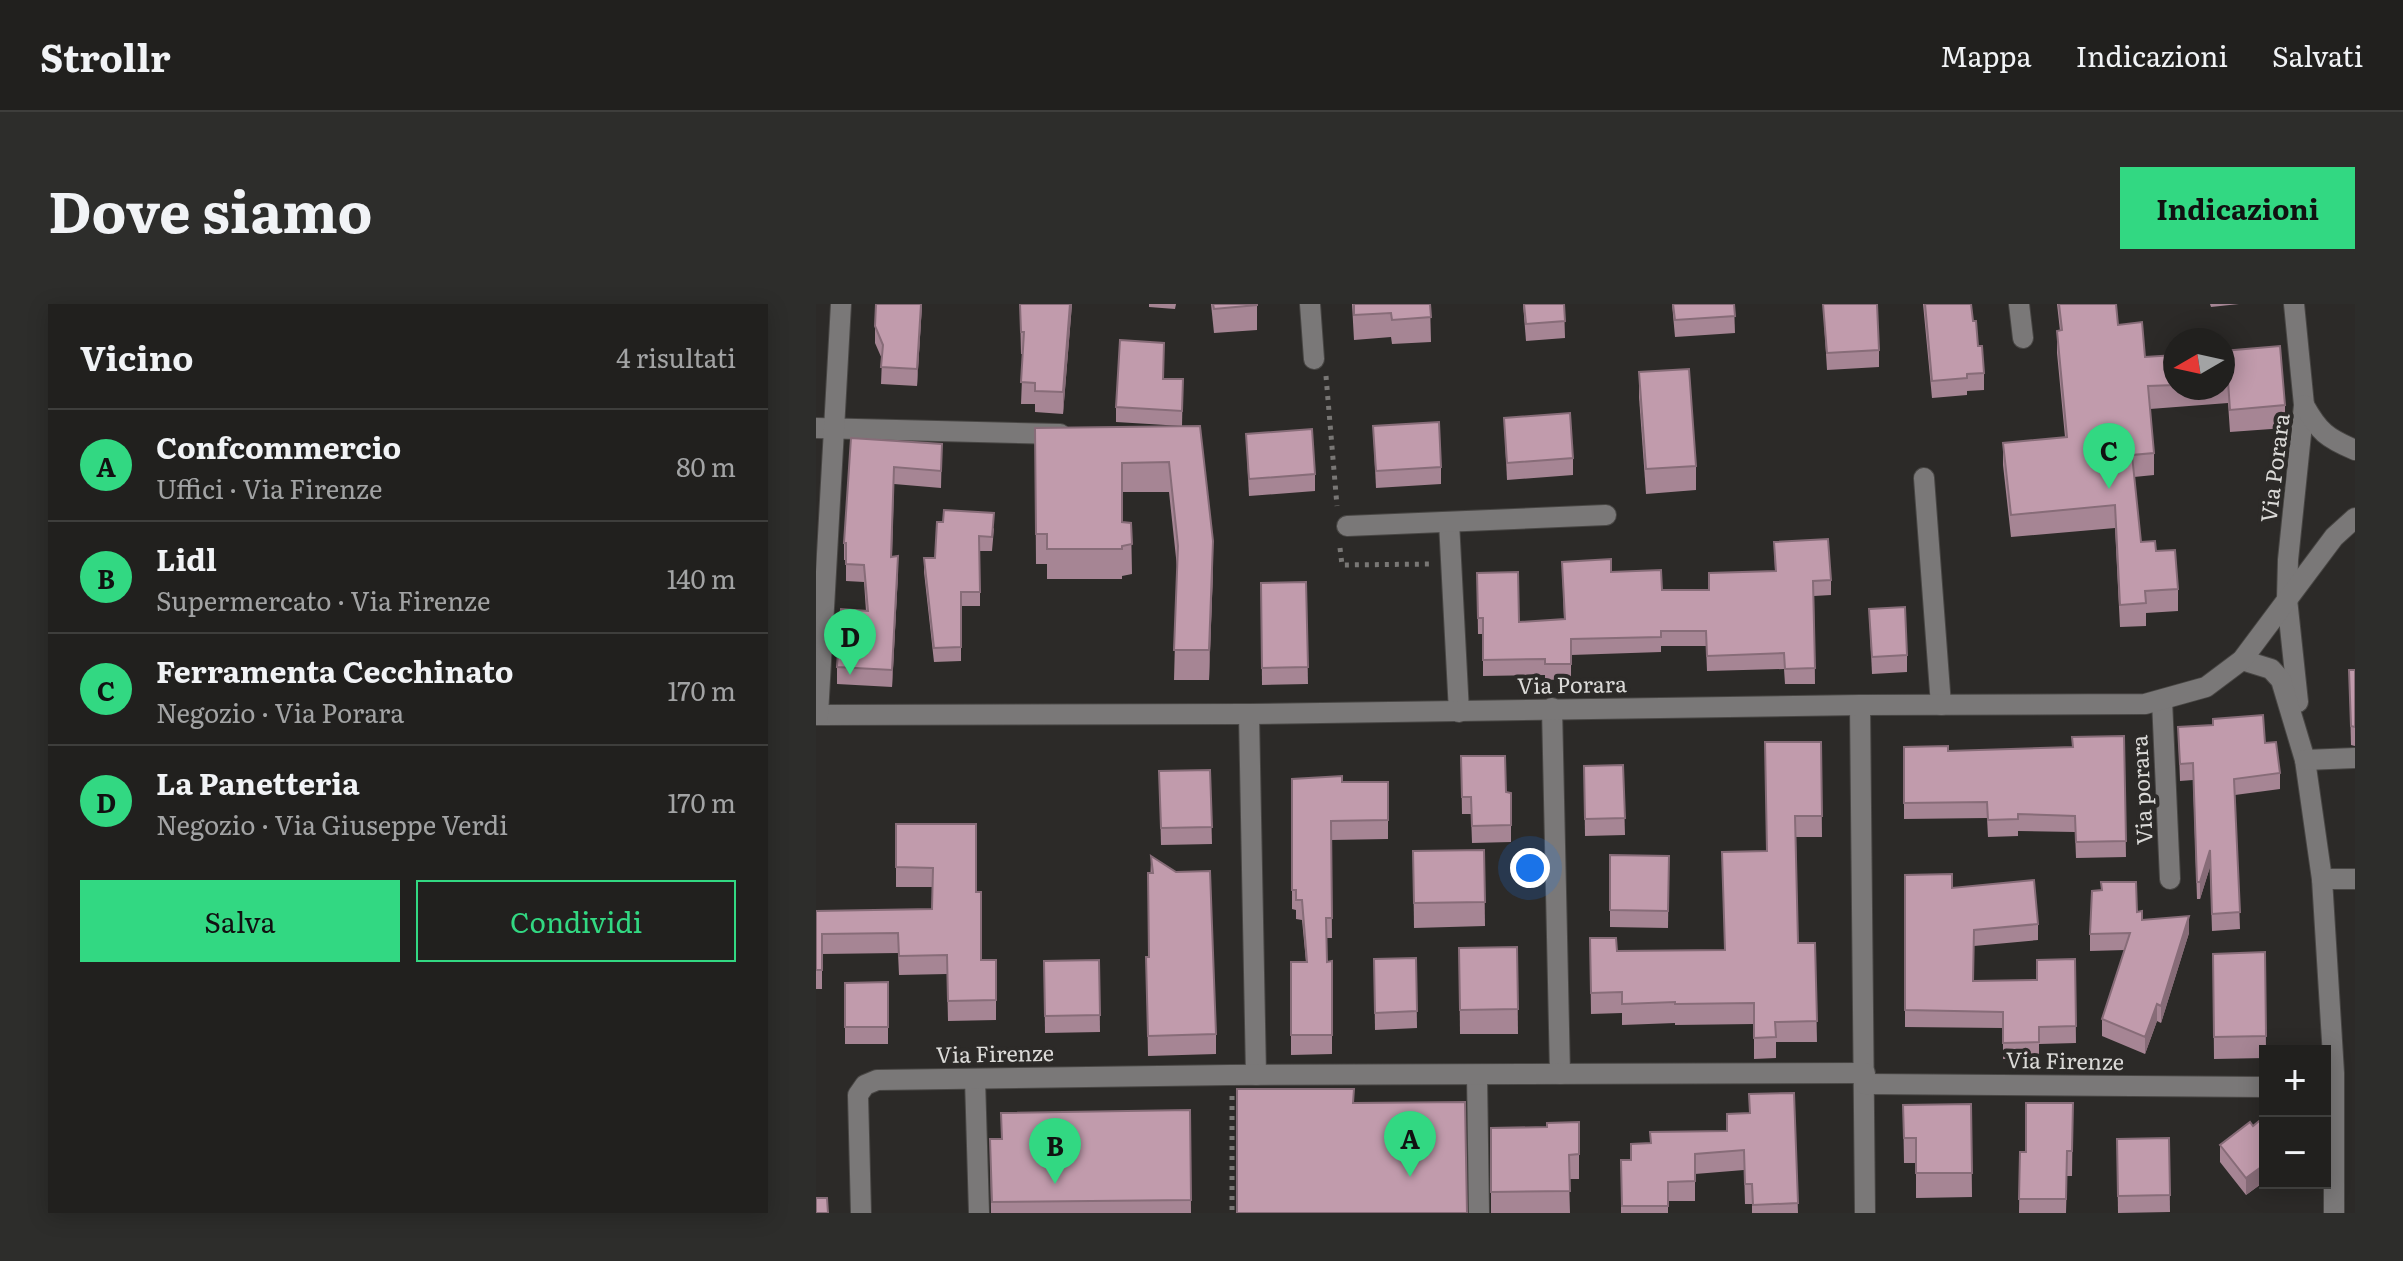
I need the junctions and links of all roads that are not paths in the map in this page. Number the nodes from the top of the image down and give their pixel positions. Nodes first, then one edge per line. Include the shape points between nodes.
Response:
1 (841, 304) edge
2 (1310, 304) edge
3 (2019, 304) edge
4 (2294, 304) edge
5 (2023, 338) dead end
6 (1314, 359) dead end
7 (2304, 405) junction
8 (826, 428) edge
9 (1080, 435) edge
10 (2355, 450) edge
11 (1924, 478) dead end
12 (1606, 515) dead end
13 (2355, 518) edge
14 (1449, 522) junction
15 (1347, 526) dead end
16 (2287, 599) junction
17 (2242, 660) junction
18 (2162, 700) junction
19 (1860, 705) junction
20 (1941, 705) junction
21 (1552, 708) junction
22 (1459, 712) junction
23 (1249, 714) junction
24 (817, 715) edge
25 (2303, 752) junction
26 (2355, 758) edge
27 (2170, 879) dead end
28 (2322, 879) junction
29 (2355, 879) edge
30 (1560, 1074) junction
31 (1256, 1075) junction
32 (1477, 1075) junction
33 (1865, 1078) junction
34 (975, 1079) junction
35 (2337, 1080) edge
36 (2259, 1087) edge
37 (861, 1213) edge
38 (979, 1213) edge
39 (1479, 1213) edge
40 (1865, 1213) edge
41 (2334, 1213) edge

1 - 8 street
2 - 6 street
3 - 5 street
4 - 7 street
7 - 10 street, Via Porara via 2316,428
7 - 16 street, Via Porara
8 - 9 street
8 - 24 street
11 - 20 street
12 - 14 street
13 - 16 street, Via Porara
14 - 15 street
14 - 22 street
16 - 17 street, Via Porara
16 - 25 street
17 - 18 street, Via Porara via 2206,687
17 - 25 street via 2271,669 2281,680
18 - 20 street, Via Porara
18 - 27 street, Via porara
19 - 20 street, Via Porara
19 - 21 street, Via Porara
19 - 33 street
21 - 22 street, Via Porara
21 - 30 street
22 - 23 street, Via Porara
23 - 24 street, Via Porara
23 - 31 street
25 - 26 street
25 - 28 street
28 - 29 street
28 - 35 street
30 - 32 street, Via Firenze
30 - 33 street, Via Firenze
31 - 32 street, Via Firenze
31 - 34 street, Via Firenze
32 - 39 street
33 - 36 street, Via Firenze
33 - 40 street
34 - 37 street, Via Firenze via 877,1080 865,1085 858,1095
34 - 38 street
35 - 41 street

